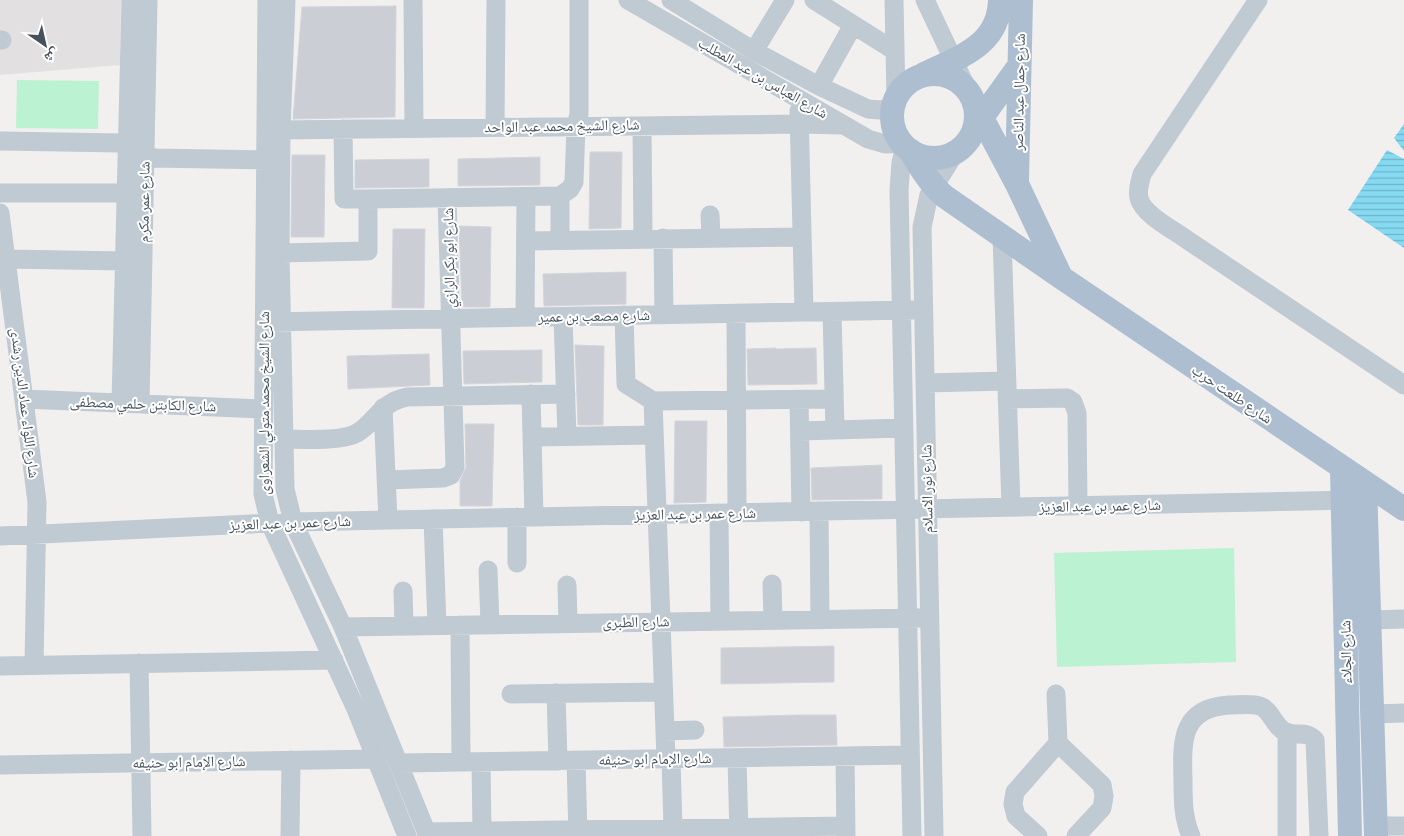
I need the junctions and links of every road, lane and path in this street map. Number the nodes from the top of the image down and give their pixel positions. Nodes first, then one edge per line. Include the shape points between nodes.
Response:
1 (131, 0) edge
2 (148, 0) edge
3 (266, 0) edge
4 (286, 0) edge
5 (413, 0) edge
6 (496, 0) edge
7 (579, 0) edge
8 (628, 0) edge
9 (785, 0) edge
10 (814, 0) edge
11 (894, 0) edge
12 (925, 0) edge
13 (1000, 0) edge
14 (1021, 0) edge
15 (1258, 0) edge
16 (681, 3) edge
17 (853, 25) junction
18 (754, 51) junction
19 (895, 51) junction
20 (954, 60) junction
21 (1019, 66) junction
22 (916, 78) junction
23 (812, 83) junction
24 (797, 98) junction
25 (894, 103) junction
26 (975, 111) junction
27 (800, 124) junction
28 (843, 125) junction
29 (576, 126) junction
30 (642, 126) junction
31 (495, 127) junction
32 (414, 128) junction
33 (343, 129) junction
34 (281, 130) junction
35 (0, 141) edge
36 (893, 148) junction
37 (136, 150) junction
38 (956, 151) junction
39 (265, 160) junction
40 (1017, 184) junction
41 (934, 187) junction
42 (0, 193) edge
43 (126, 193) junction
44 (560, 196) junction
45 (526, 197) junction
46 (448, 198) junction
47 (368, 199) junction
48 (0, 213) edge
49 (710, 215) dead end
50 (1002, 236) junction
51 (802, 237) junction
52 (644, 238) junction
53 (663, 238) junction
54 (711, 238) junction
55 (560, 240) junction
56 (526, 241) junction
57 (280, 252) junction
58 (6, 259) junction
59 (125, 261) junction
60 (1062, 278) junction
61 (5, 293) edge
62 (901, 310) junction
63 (924, 310) junction
64 (804, 312) junction
65 (832, 312) junction
66 (736, 314) junction
67 (624, 315) junction
68 (664, 315) junction
69 (525, 317) junction
70 (563, 317) junction
71 (451, 319) junction
72 (272, 322) junction
73 (925, 383) junction
74 (1404, 385) edge
75 (1007, 390) junction
76 (531, 394) junction
77 (566, 394) junction
78 (453, 396) junction
79 (24, 398) junction
80 (834, 399) junction
81 (736, 400) junction
82 (799, 400) junction
83 (653, 402) junction
84 (131, 403) junction
85 (383, 408) junction
86 (262, 409) junction
87 (904, 428) junction
88 (835, 430) junction
89 (800, 431) junction
90 (654, 435) junction
91 (567, 436) junction
92 (533, 437) junction
93 (283, 439) junction
94 (1342, 469) joint
95 (386, 480) junction
96 (1358, 495) junction
97 (1397, 504) edge
98 (1078, 506) junction
99 (1011, 508) junction
100 (928, 509) junction
101 (905, 510) junction
102 (810, 512) junction
103 (728, 513) junction
104 (657, 514) junction
105 (526, 517) junction
106 (433, 519) junction
107 (388, 520) junction
108 (294, 522) junction
109 (270, 523) junction
110 (37, 534) junction
111 (0, 536) edge
112 (517, 563) dead end
113 (488, 570) dead end
114 (772, 584) dead end
115 (567, 586) dead end
116 (403, 591) dead end
117 (907, 618) junction
118 (930, 618) junction
119 (1404, 619) edge
120 (772, 620) junction
121 (820, 620) junction
122 (1369, 620) junction
123 (720, 621) junction
124 (661, 622) junction
125 (568, 624) junction
126 (460, 625) junction
127 (490, 625) junction
128 (404, 626) junction
129 (437, 626) junction
130 (342, 627) junction
131 (334, 660) junction
132 (139, 663) junction
133 (34, 665) junction
134 (0, 666) edge
135 (663, 692) junction
136 (556, 693) junction
137 (511, 694) dead end
138 (1056, 694) dead end
139 (1404, 713) edge
140 (1372, 714) junction
141 (695, 730) dead end
142 (664, 731) junction
143 (1287, 732) junction
144 (1058, 743) junction
145 (910, 755) junction
146 (845, 756) junction
147 (737, 758) junction
148 (377, 759) junction
149 (668, 759) junction
150 (291, 760) junction
151 (567, 760) junction
152 (461, 762) junction
153 (481, 762) junction
154 (141, 763) junction
155 (399, 763) junction
156 (0, 765) edge
157 (1287, 770) junction
158 (1317, 771) junction
159 (1404, 826) edge
160 (673, 828) junction
161 (846, 831) edge
162 (1375, 831) edge
163 (482, 832) junction
164 (739, 832) edge
165 (578, 833) edge
166 (427, 834) edge
167 (142, 836) edge
168 (290, 836) edge
169 (407, 836) edge
170 (912, 836) edge
171 (934, 836) edge
172 (1038, 836) edge
173 (1076, 836) edge
174 (1191, 836) edge
175 (1287, 836) edge
176 (1319, 836) edge
177 (1350, 836) edge

1 - 37 street, شارع عمر مكرم
2 - 37 street, شارع عمر مكرم
3 - 39 street, شارع الشيخ محمد متولي الشعراوى
4 - 34 street, شارع الشيخ محمد متولي الشعراوى
5 - 32 street
6 - 31 street
7 - 29 street via 579,114
8 - 24 street, شارع العباس بن عبد المطلب
9 - 18 street
10 - 17 street
11 - 19 street
12 - 20 street
13 - 20 main road, شارع جمال عبد الناصر via 995,23 986,40
14 - 21 main road, شارع جمال عبد الناصر
15 - 74 street via 1142,174 1139,198 1145,209 1176,232
16 - 18 street, شارع العباس بن عبد المطلب
17 - 19 street
17 - 23 street
18 - 23 street, شارع العباس بن عبد المطلب
19 - 25 street
20 - 22 main road, شارع جمال عبد الناصر
20 - 26 street
21 - 26 main road
21 - 40 main road, شارع جمال عبد الناصر
22 - 25 main road via 901,90
22 - 26 main road via 931,74 947,76 960,83
23 - 24 street
23 - 25 street, شارع العباس بن عبد المطلب via 862,107 880,110
24 - 27 street
24 - 28 street, شارع العباس بن عبد المطلب
25 - 36 main road
26 - 38 main road via 964,145
26 - 40 main road
27 - 28 street, شارع الشيخ محمد عبد الواحد
27 - 30 street, شارع الشيخ محمد عبد الواحد
27 - 51 street
28 - 36 street, شارع العباس بن عبد المطلب
29 - 30 street, شارع الشيخ محمد عبد الواحد
29 - 31 street, شارع الشيخ محمد عبد الواحد
29 - 44 street via 574,182
30 - 52 street
31 - 32 street, شارع الشيخ محمد عبد الواحد
32 - 33 street, شارع الشيخ محمد عبد الواحد
33 - 34 street, شارع الشيخ محمد عبد الواحد
33 - 47 street via 344,199
34 - 57 street, شارع الشيخ محمد متولي الشعراوى
35 - 37 street via 120,143
36 - 38 main road via 928,157
36 - 41 main road, شارع طلعت حرب
36 - 62 street, شارع نور الاسلام via 901,163
37 - 39 street via 154,158
37 - 43 street, شارع عمر مكرم
37 - 84 street, شارع عمر مكرم
38 - 41 street, شارع نور الاسلام
39 - 72 street, شارع الشيخ محمد متولي الشعراوى
40 - 60 main road
41 - 50 main road, شارع طلعت حرب
41 - 63 street, شارع نور الاسلام via 922,227
42 - 43 street
43 - 59 street, شارع عمر مكرم
44 - 45 street
44 - 55 street
45 - 46 street
45 - 56 street
46 - 47 street
46 - 71 street, شارع ابو بكر الرازي
47 - 57 street via 368,251
48 - 58 street, شارع اللواء عماد الدين رشدى
49 - 54 street
50 - 60 main road, شارع طلعت حرب
50 - 75 street
51 - 54 street
51 - 64 street
52 - 53 street
52 - 55 street
53 - 54 street
53 - 68 street
55 - 56 street
56 - 69 street
57 - 72 street, شارع الشيخ محمد متولي الشعراوى
58 - 59 street
58 - 61 street, شارع اللواء عماد الدين رشدى
59 - 84 street, شارع عمر مكرم
60 - 94 main road, شارع طلعت حرب
61 - 79 street, شارع اللواء عماد الدين رشدى
62 - 63 street, شارع مصعب بن عمير
62 - 65 street, شارع مصعب بن عمير
62 - 87 street, شارع نور الاسلام
63 - 73 street, شارع نور الاسلام
64 - 65 street, شارع مصعب بن عمير
64 - 66 street, شارع مصعب بن عمير
65 - 80 street
66 - 68 street, شارع مصعب بن عمير
66 - 81 street
67 - 68 street, شارع مصعب بن عمير
67 - 70 street, شارع مصعب بن عمير
67 - 83 street via 626,384
69 - 70 street, شارع مصعب بن عمير
69 - 71 street, شارع مصعب بن عمير
70 - 77 street
71 - 72 street, شارع مصعب بن عمير
71 - 78 street, شارع ابو بكر الرازي
72 - 86 street, شارع الشيخ محمد متولي الشعراوى
72 - 93 street, شارع الشيخ محمد متولي الشعراوى
73 - 75 street
73 - 100 street, شارع نور الاسلام
75 - 98 street via 1067,398 1076,405
75 - 99 street
76 - 77 street
76 - 78 street
76 - 92 street
77 - 91 street
78 - 85 street via 407,397
78 - 95 street, شارع ابو بكر الرازي via 454,467 451,475
79 - 84 street, شارع الكابتن حلمي مصطفى
79 - 110 street, شارع اللواء عماد الدين رشدى via 37,502
80 - 82 street
80 - 88 street
81 - 82 street
81 - 83 street
81 - 103 street
82 - 89 street
83 - 90 street
84 - 86 street, شارع الكابتن حلمي مصطفى
85 - 93 street via 363,429 346,438
85 - 95 street
86 - 109 street, شارع الشيخ محمد متولي الشعراوى via 262,484
87 - 88 street
87 - 101 street, شارع نور الاسلام
88 - 89 street
89 - 102 street
90 - 91 street
90 - 104 street
91 - 92 street
92 - 105 street
93 - 108 street, شارع الشيخ محمد متولي الشعراوى via 285,489
94 - 96 main road, شارع الجلاء
95 - 107 street
96 - 97 main road
96 - 98 street, شارع عمر بن عبد العزيز
96 - 122 main road, شارع الجلاء
96 - 177 main road, شارع الجلاء
98 - 99 street, شارع عمر بن عبد العزيز
99 - 100 street, شارع عمر بن عبد العزيز
100 - 101 street, شارع عمر بن عبد العزيز
100 - 118 street, شارع نور الاسلام
101 - 102 street, شارع عمر بن عبد العزيز
101 - 117 street, شارع نور الاسلام
102 - 103 street, شارع عمر بن عبد العزيز
102 - 121 street
103 - 104 street, شارع عمر بن عبد العزيز
103 - 123 street
104 - 105 street, شارع عمر بن عبد العزيز
104 - 124 street
105 - 106 street, شارع عمر بن عبد العزيز
105 - 112 street
106 - 107 street, شارع عمر بن عبد العزيز
106 - 129 street
107 - 108 street, شارع عمر بن عبد العزيز
108 - 109 street, شارع عمر بن عبد العزيز
108 - 130 street, شارع الشيخ محمد متولي الشعراوى
109 - 110 street, شارع عمر بن عبد العزيز
109 - 131 street, شارع الشيخ محمد متولي الشعراوى
110 - 111 street, شارع عمر بن عبد العزيز
110 - 133 street, شارع اللواء عماد الدين رشدى
113 - 127 street
114 - 120 street
115 - 125 street
116 - 128 street
117 - 118 street, شارع الطبرى
117 - 121 street, شارع الطبرى
117 - 145 street, شارع نور الاسلام
118 - 171 street, شارع نور الاسلام
119 - 122 street
120 - 121 street, شارع الطبرى
120 - 123 street, شارع الطبرى
122 - 140 main road, شارع الجلاء
123 - 124 street, شارع الطبرى
124 - 125 street, شارع الطبرى
124 - 135 street
125 - 127 street, شارع الطبرى
126 - 127 street, شارع الطبرى
126 - 129 street, شارع الطبرى
126 - 152 street
128 - 129 street, شارع الطبرى
128 - 130 street, شارع الطبرى
130 - 155 street, شارع الشيخ محمد متولي الشعراوى
131 - 132 street
131 - 148 street, شارع الشيخ محمد متولي الشعراوى
132 - 133 street
132 - 154 street
133 - 134 street
135 - 136 street
135 - 142 street
136 - 137 street
136 - 151 street
138 - 144 street
139 - 140 street
140 - 162 main road, شارع الجلاء
141 - 142 street
142 - 149 street
143 - 157 street
143 - 158 street via 1306,734 1315,740
143 - 174 street via 1267,711 1251,705 1213,707 1191,722 1182,747 1184,810
144 - 172 street via 1014,792 1016,816
144 - 173 street via 1102,785 1102,808
145 - 146 street, شارع الإمام ابو حنيفه
145 - 170 street, شارع نور الاسلام
146 - 147 street, شارع الإمام ابو حنيفه
146 - 161 street
147 - 149 street, شارع الإمام ابو حنيفه
147 - 164 street
148 - 150 street, شارع الإمام ابو حنيفه
148 - 169 street, شارع الشيخ محمد متولي الشعراوى
149 - 151 street, شارع الإمام ابو حنيفه
149 - 160 street
150 - 154 street, شارع الإمام ابو حنيفه
150 - 168 street
151 - 153 street, شارع الإمام ابو حنيفه
151 - 165 street
152 - 153 street, شارع الإمام ابو حنيفه
152 - 155 street, شارع الإمام ابو حنيفه
153 - 163 street
154 - 156 street, شارع الإمام ابو حنيفه
154 - 167 street
155 - 166 street, شارع الشيخ محمد متولي الشعراوى
157 - 158 street
157 - 175 street
158 - 176 street
159 - 162 street
160 - 164 street
160 - 165 street
161 - 164 street
163 - 165 street
163 - 166 street

